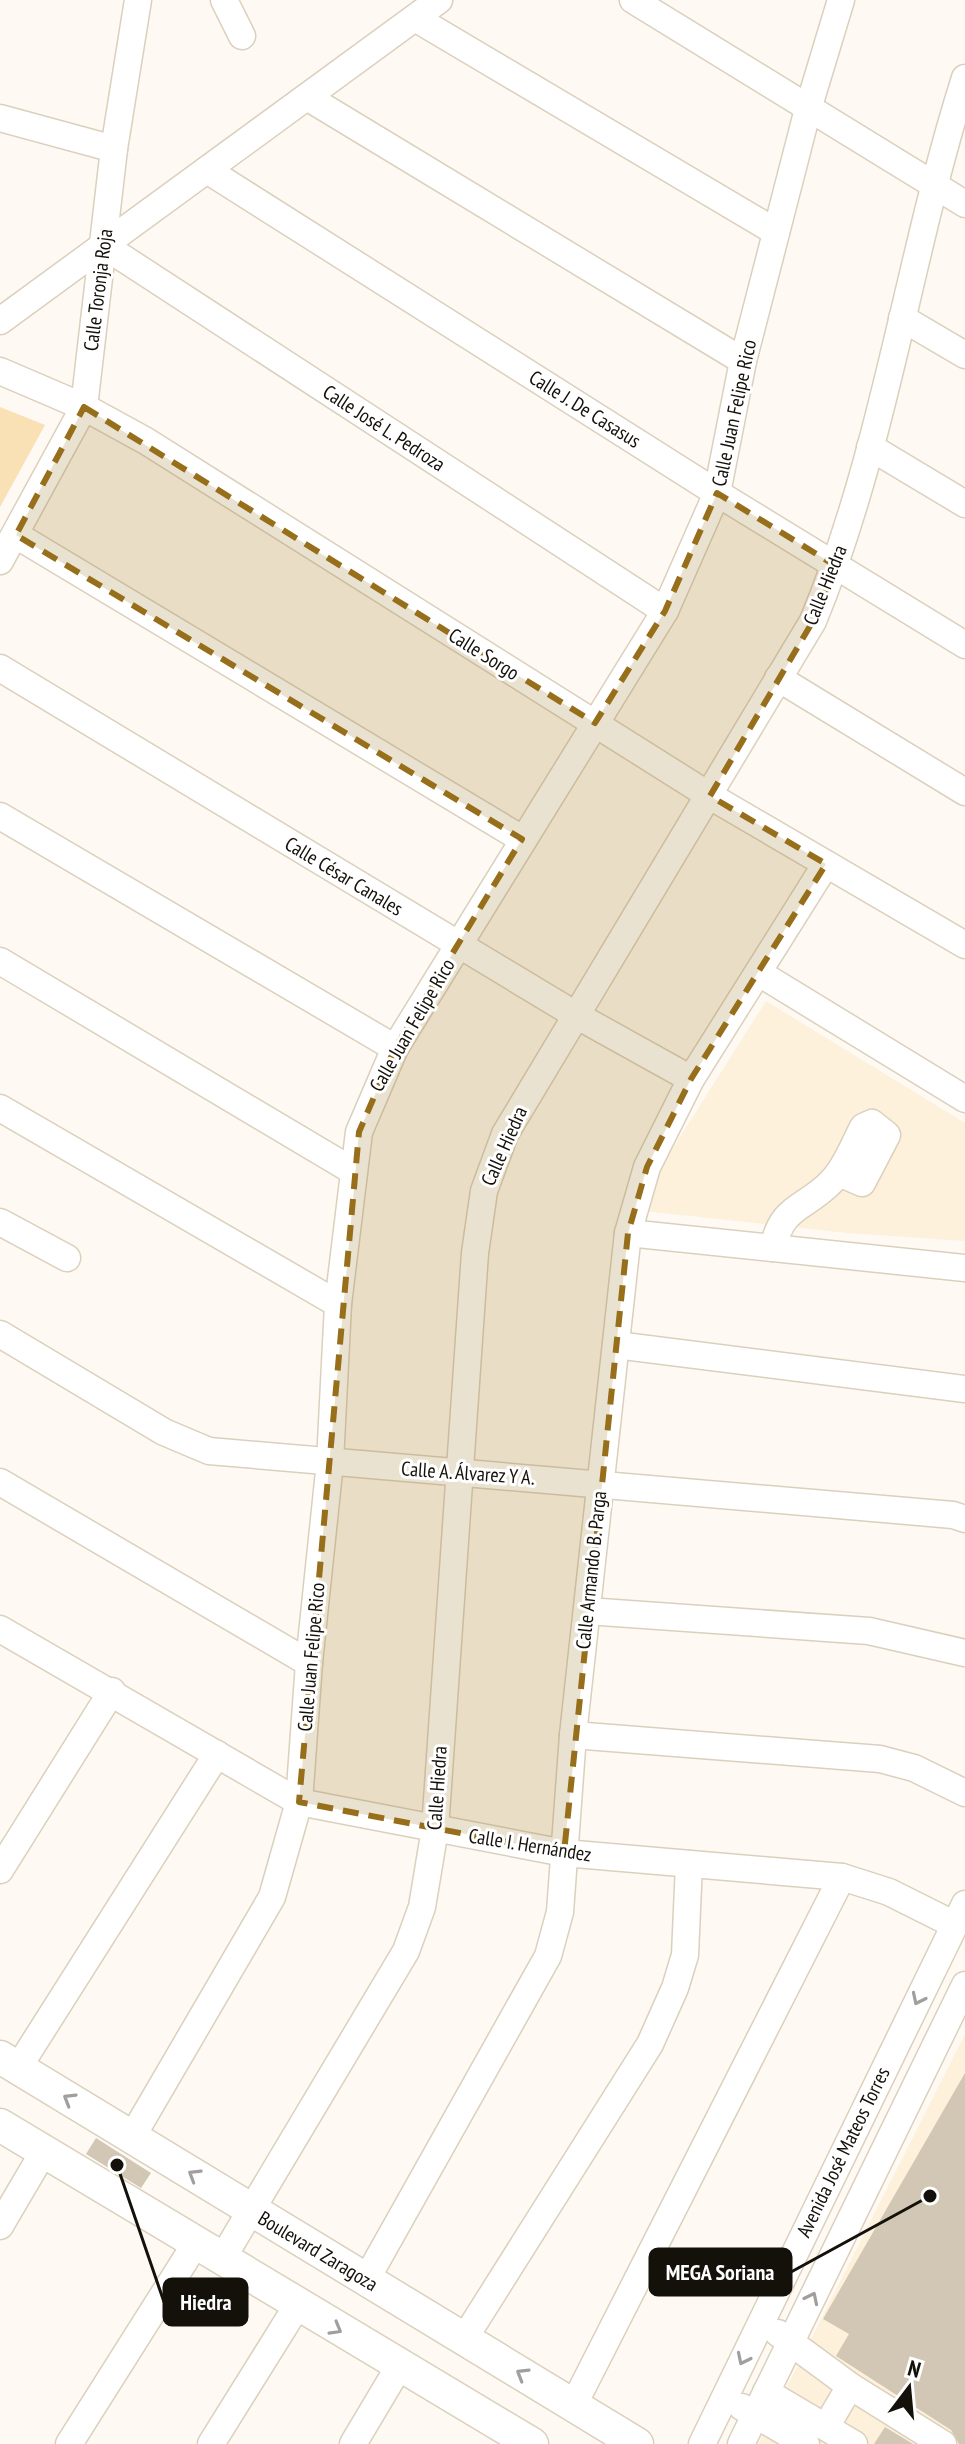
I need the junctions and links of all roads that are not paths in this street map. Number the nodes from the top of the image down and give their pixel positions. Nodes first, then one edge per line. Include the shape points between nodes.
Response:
1 (138, 0) edge
2 (224, 0) edge
3 (439, 0) edge
4 (633, 0) edge
5 (841, 0) edge
6 (415, 18) junction
7 (242, 36) dead end
8 (965, 78) edge
9 (307, 97) junction
10 (808, 109) junction
11 (0, 118) edge
12 (114, 149) junction
13 (207, 170) junction
14 (934, 185) junction
15 (965, 204) edge
16 (776, 232) junction
17 (103, 245) junction
18 (902, 318) junction
19 (0, 321) edge
20 (965, 355) edge
21 (743, 361) junction
22 (0, 371) edge
23 (84, 407) junction
24 (870, 447) junction
25 (717, 493) junction
26 (965, 504) edge
27 (16, 535) junction
28 (0, 561) edge
29 (836, 566) junction
30 (665, 611) junction
31 (965, 645) edge
32 (0, 668) edge
33 (778, 678) junction
34 (595, 723) junction
35 (965, 792) edge
36 (710, 796) junction
37 (0, 816) edge
38 (522, 839) junction
39 (826, 864) junction
40 (458, 944) junction
41 (965, 945) edge
42 (0, 961) edge
43 (759, 973) junction
44 (574, 1014) junction
45 (395, 1048) junction
46 (691, 1079) junction
47 (965, 1099) edge
48 (0, 1108) edge
49 (353, 1171) junction
50 (839, 1173) dead end
51 (0, 1222) edge
52 (628, 1233) junction
53 (773, 1248) junction
54 (67, 1258) dead end
55 (965, 1268) edge
56 (338, 1304) junction
57 (0, 1334) edge
58 (616, 1345) junction
59 (965, 1389) edge
60 (330, 1462) junction
61 (460, 1472) junction
62 (0, 1482) edge
63 (601, 1483) junction
64 (965, 1519) edge
65 (587, 1611) junction
66 (1, 1632) edge
67 (965, 1653) edge
68 (309, 1663) junction
69 (112, 1691) junction
70 (573, 1735) junction
71 (217, 1754) junction
72 (965, 1793) edge
73 (299, 1802) junction
74 (435, 1829) junction
75 (564, 1853) junction
76 (689, 1864) junction
77 (0, 1870) edge
78 (842, 1877) junction
79 (960, 1915) edge
80 (934, 1965) junction
81 (965, 1984) edge
82 (9, 2063) edge
83 (0, 2125) edge
84 (132, 2137) junction
85 (44, 2151) junction
86 (253, 2211) junction
87 (0, 2226) edge
88 (209, 2251) junction
89 (366, 2280) junction
90 (297, 2306) junction
91 (761, 2322) junction
92 (464, 2339) junction
93 (790, 2342) junction
94 (400, 2365) junction
95 (850, 2386) junction
96 (725, 2397) junction
97 (760, 2403) junction
98 (573, 2406) junction
99 (826, 2427) junction
100 (494, 2434) edge
101 (790, 2440) edge
102 (937, 2442) edge
103 (69, 2444) edge
104 (211, 2444) edge
105 (353, 2444) edge
106 (532, 2444) edge
107 (637, 2444) edge
108 (702, 2444) edge
109 (741, 2444) edge
110 (854, 2444) edge

1 - 12 street, Calle Toronja Roja
2 - 7 street
3 - 6 street
4 - 10 street
5 - 10 street, Calle Juan Felipe Rico
6 - 9 street
6 - 16 street
8 - 14 street, Calle Hiedra
9 - 13 street
9 - 21 street
10 - 14 street
10 - 16 street, Calle Juan Felipe Rico
11 - 12 street
12 - 17 street, Calle Toronja Roja
13 - 17 street
13 - 25 street, Calle J. De Casasus
14 - 15 street
14 - 18 street, Calle Hiedra
16 - 21 street, Calle Juan Felipe Rico
17 - 19 street
17 - 23 street, Calle Toronja Roja
17 - 30 street, Calle José L. Pedroza
18 - 20 street
18 - 24 street, Calle Hiedra
21 - 25 street, Calle Juan Felipe Rico
22 - 23 street, Calle Sorgo
23 - 27 street, Calle Toronja Roja
23 - 34 street, Calle Sorgo
24 - 26 street
24 - 29 street, Calle Hiedra
25 - 29 street, Calle J. De Casasus
25 - 30 street, Calle Juan Felipe Rico
27 - 28 street, Calle Toronja Roja
27 - 38 street
29 - 31 street, Calle J. De Casasus
29 - 33 street, Calle Hiedra via 813,621
30 - 34 street, Calle Juan Felipe Rico
32 - 40 street, Calle César Canales
33 - 35 street
33 - 36 street, Calle Hiedra
34 - 36 street, Calle Sorgo
34 - 38 street, Calle Juan Felipe Rico
36 - 39 street, Calle Sorgo
36 - 44 street, Calle Hiedra
37 - 45 street
38 - 40 street, Calle Juan Felipe Rico
39 - 41 street, Calle Sorgo
39 - 43 street, Calle Armando B. Parga
40 - 44 street, Calle César Canales
40 - 45 street, Calle Juan Felipe Rico
42 - 49 street
43 - 46 street, Calle Armando B. Parga
43 - 47 street
44 - 46 street, Calle César Canales
44 - 61 street, Calle Hiedra via 505,1134 484,1191
45 - 49 street, Calle Juan Felipe Rico via 367,1106
46 - 52 street, Calle Armando B. Parga via 647,1167
48 - 56 street
49 - 56 street, Calle Juan Felipe Rico
50 - 53 street via 788,1211
51 - 54 street
52 - 53 street
52 - 58 street, Calle Armando B. Parga
53 - 55 street
56 - 60 street, Calle Juan Felipe Rico
57 - 60 street, Calle A. Álvarez Y A. via 196,1447
58 - 59 street
58 - 63 street, Calle Armando B. Parga
60 - 61 street, Calle A. Álvarez Y A.
60 - 68 street, Calle Juan Felipe Rico
61 - 63 street, Calle A. Álvarez Y A.
61 - 74 street, Calle Hiedra
62 - 68 street
63 - 64 street, Calle A. Álvarez Y A.
63 - 65 street, Calle Armando B. Parga
65 - 67 street via 869,1631
65 - 70 street, Calle Armando B. Parga
66 - 69 street, Calle I. Hernández
68 - 73 street, Calle Juan Felipe Rico
69 - 71 street, Calle I. Hernández
69 - 77 street
70 - 72 street via 880,1759 914,1768
70 - 75 street, Calle Armando B. Parga
71 - 73 street, Calle I. Hernández
71 - 82 street
73 - 74 street, Calle I. Hernández
73 - 84 street, Calle Juan Felipe Rico via 272,1897
74 - 75 street, Calle I. Hernández
74 - 86 street, Calle Hiedra via 422,1907 406,1951
75 - 76 street, Calle I. Hernández
75 - 89 street, Calle Armando B. Parga via 560,1912 548,1956
76 - 78 street, Calle I. Hernández
76 - 92 street via 685,1955 650,2044
78 - 79 street, Calle I. Hernández
78 - 98 street
79 - 80 street, Avenida José Mateos Torres
80 - 81 street
80 -> 91 street, Avenida José Mateos Torres
93 -> 81 street, Avenida José Mateos Torres
84 -> 82 main road, Boulevard Zaragoza
83 - 85 main road
86 -> 84 main road, Boulevard Zaragoza
85 - 87 street
85 - 88 main road
86 - 88 street, Calle Hiedra
86 - 89 main road, Boulevard Zaragoza
88 - 90 main road
88 - 103 street, Calle Hiedra
89 - 92 main road, Boulevard Zaragoza
90 -> 94 main road
90 - 104 street
91 - 93 street
91 -> 96 street, Avenida José Mateos Torres
98 -> 92 main road, Boulevard Zaragoza
93 - 95 street
93 - 97 street, Avenida José Mateos Torres
94 - 100 main road
94 - 105 street
95 - 99 street
95 - 102 street
96 - 97 street
96 - 108 street, Avenida José Mateos Torres
97 - 99 street
97 - 101 street
97 - 109 street, Avenida José Mateos Torres
98 - 107 main road, Boulevard Zaragoza
99 - 110 street
100 - 106 main road

